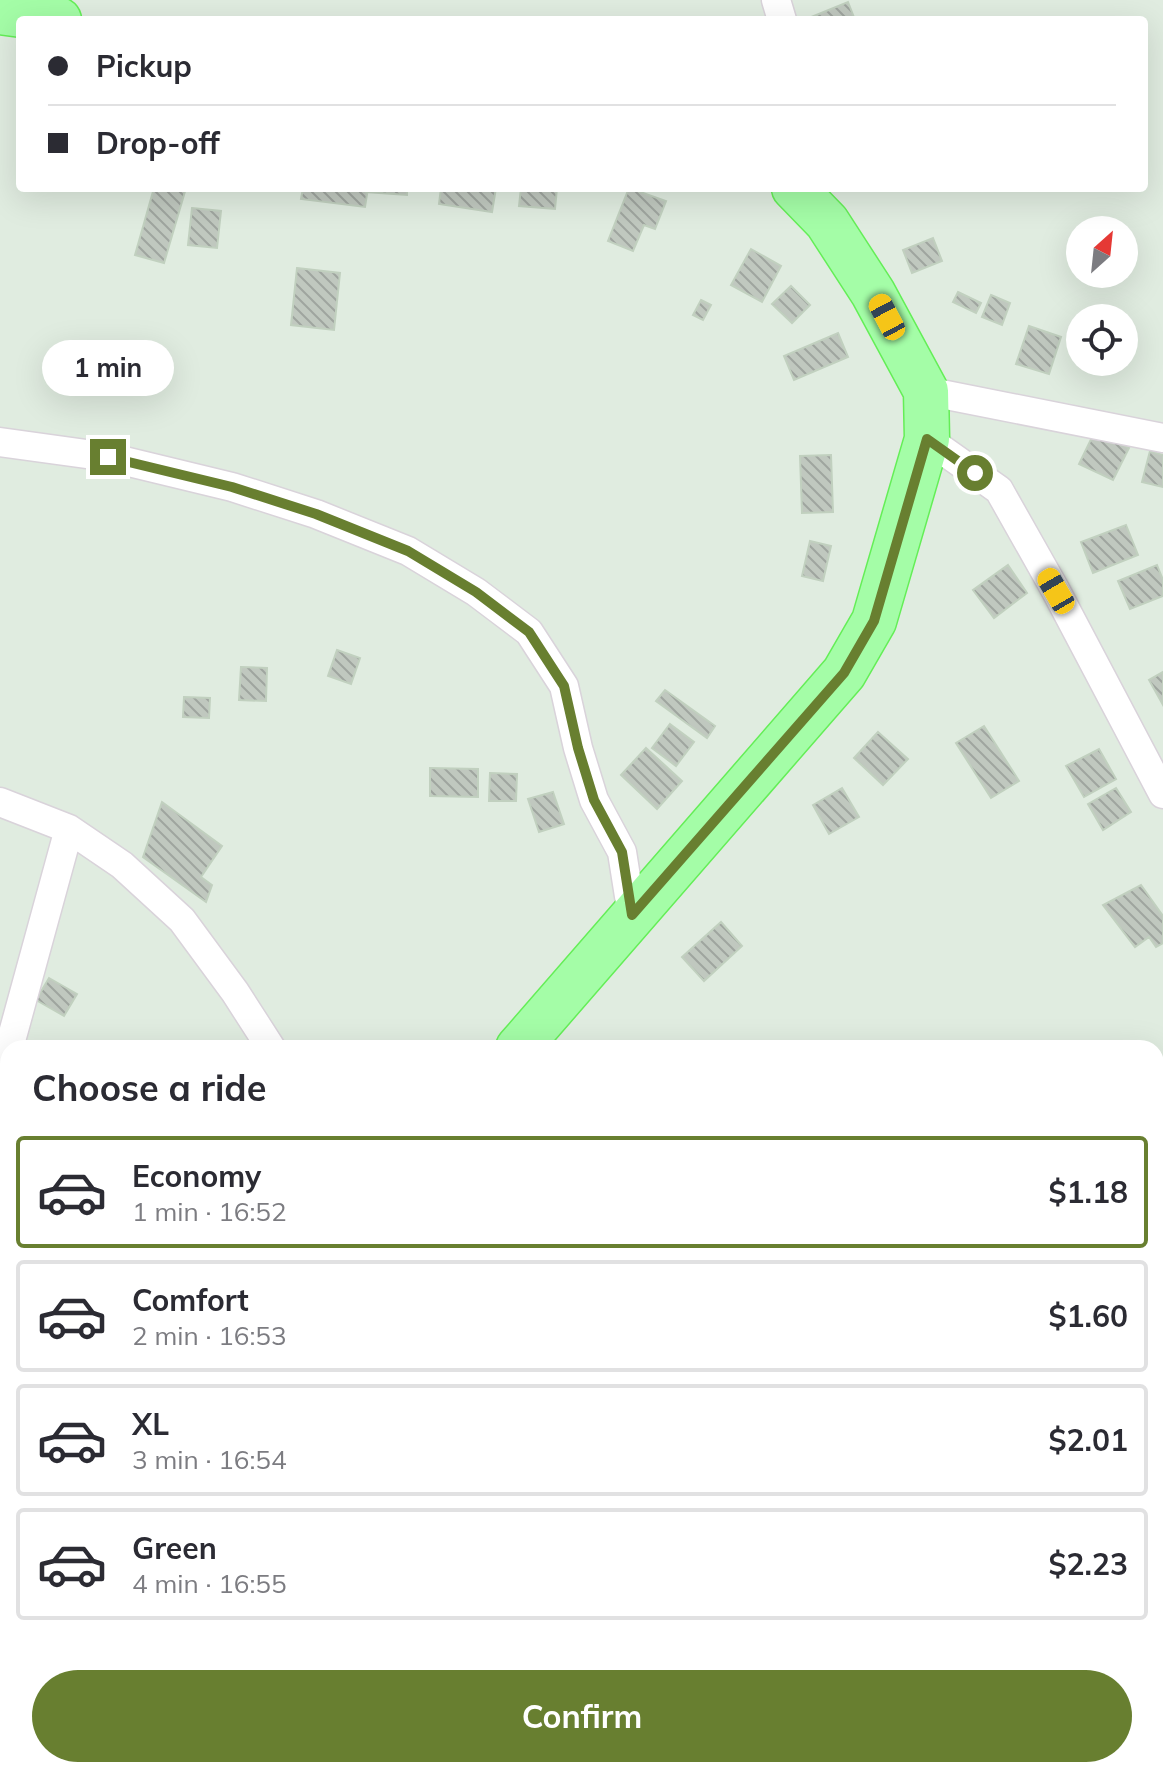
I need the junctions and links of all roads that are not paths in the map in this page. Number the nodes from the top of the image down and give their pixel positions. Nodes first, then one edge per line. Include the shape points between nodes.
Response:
1 (0, 12) edge
2 (30, 16) edge
3 (798, 192) edge
4 (926, 391) junction
5 (1163, 438) edge
6 (927, 439) junction
7 (0, 442) edge
8 (1163, 794) edge
9 (0, 802) edge
10 (69, 829) junction
11 (632, 915) junction
12 (10, 1040) edge
13 (266, 1040) edge
14 (525, 1040) edge

1 - 2 main road
3 - 4 main road via 827,222 873,293
4 - 5 street
4 - 6 main road
6 - 8 street via 999,490
6 - 11 main road via 874,621 844,673
7 - 11 street via 108,457 232,487 408,551 476,592 529,632 564,686 594,800 622,852
9 - 10 street
10 - 12 street
10 - 13 street via 122,865 182,920
11 - 14 main road

